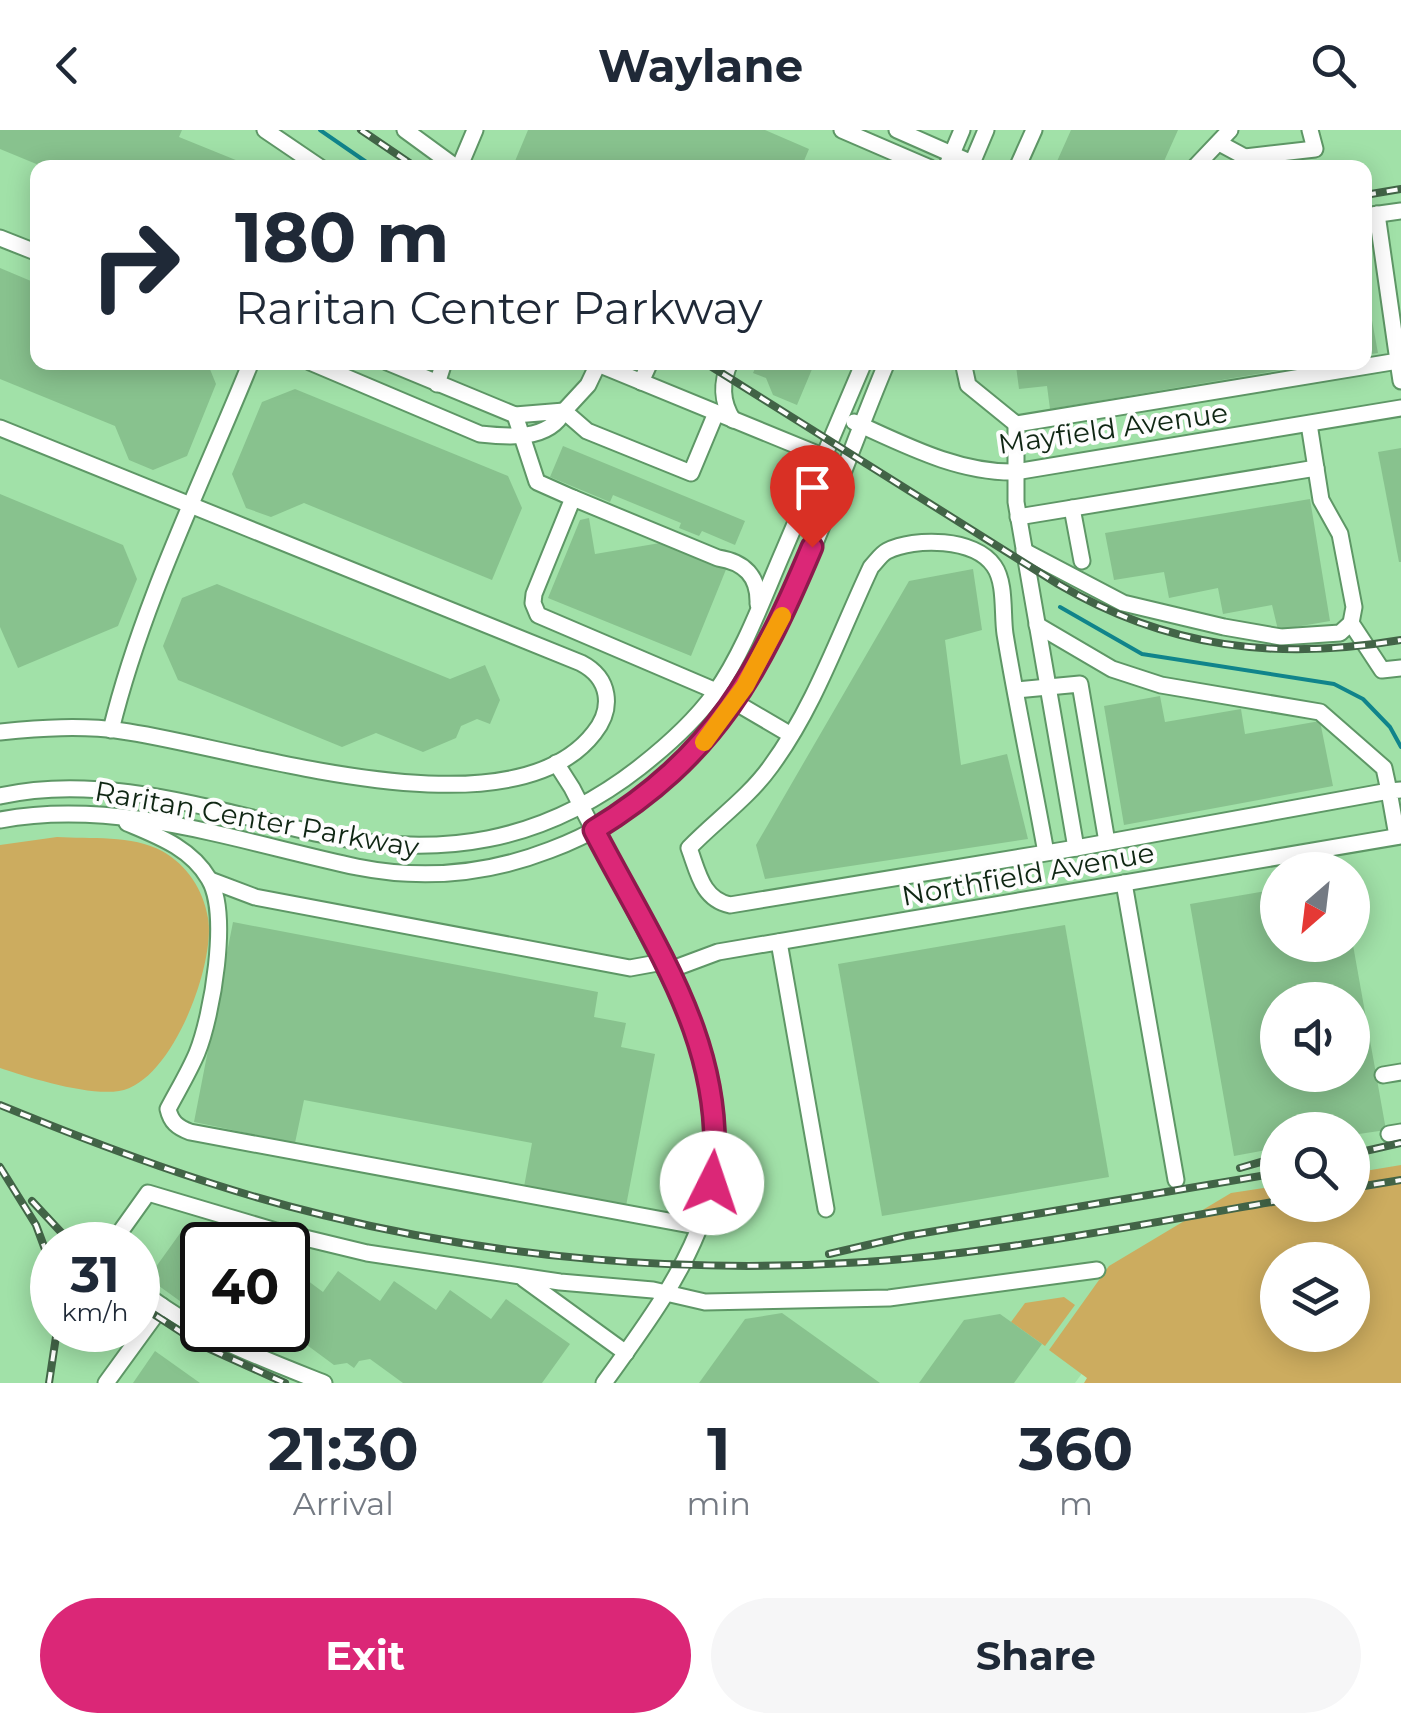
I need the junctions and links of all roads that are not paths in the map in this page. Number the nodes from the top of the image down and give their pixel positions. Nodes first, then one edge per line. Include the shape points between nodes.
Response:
1 (265, 130) edge
2 (405, 130) edge
3 (475, 130) edge
4 (842, 130) edge
5 (898, 130) edge
6 (962, 130) edge
7 (986, 130) edge
8 (1034, 130) edge
9 (1230, 130) edge
10 (1310, 130) edge
11 (1219, 143) junction
12 (308, 160) edge
13 (447, 160) edge
14 (462, 160) edge
15 (911, 160) edge
16 (947, 160) edge
17 (949, 160) edge
18 (973, 160) edge
19 (1021, 160) edge
20 (1202, 160) edge
21 (1401, 210) edge
22 (1372, 216) edge
23 (1372, 221) edge
24 (0, 238) edge
25 (30, 250) edge
26 (1400, 360) edge
27 (1372, 365) edge
28 (248, 370) edge
29 (329, 370) edge
30 (405, 370) edge
31 (441, 370) edge
32 (593, 370) edge
33 (610, 370) edge
34 (646, 370) edge
35 (728, 370) edge
36 (861, 370) edge
37 (884, 370) edge
38 (965, 370) edge
39 (1340, 370) edge
40 (1401, 380) edge
41 (641, 382) junction
42 (437, 384) junction
43 (1401, 408) edge
44 (564, 412) junction
45 (716, 413) junction
46 (516, 415) junction
47 (841, 416) junction
48 (733, 420) junction
49 (1016, 424) junction
50 (1309, 424) junction
51 (861, 426) junction
52 (0, 428) edge
53 (522, 435) junction
54 (823, 457) junction
55 (845, 466) junction
56 (1316, 468) junction
57 (1015, 472) junction
58 (573, 498) junction
59 (192, 506) junction
60 (1072, 508) junction
61 (1018, 517) junction
62 (1024, 552) junction
63 (1082, 561) dead end
64 (756, 614) junction
65 (1351, 624) junction
66 (1037, 625) junction
67 (1401, 668) edge
68 (1048, 686) junction
69 (1016, 690) junction
70 (716, 691) junction
71 (736, 701) junction
72 (111, 730) junction
73 (0, 732) edge
74 (791, 735) junction
75 (556, 763) junction
76 (1395, 790) edge
77 (2, 795) edge
78 (582, 806) junction
79 (110, 815) junction
80 (0, 820) edge
81 (594, 830) junction
82 (1399, 836) edge
83 (1107, 842) junction
84 (1076, 848) junction
85 (1046, 853) junction
86 (210, 880) junction
87 (1124, 882) junction
88 (779, 942) junction
89 (665, 966) junction
90 (1401, 1072) edge
91 (1382, 1075) dead end
92 (1176, 1180) dead end
93 (826, 1209) dead end
94 (127, 1222) edge
95 (701, 1227) junction
96 (1097, 1270) dead end
97 (520, 1276) junction
98 (668, 1293) junction
99 (162, 1306) joint
100 (626, 1353) junction
101 (106, 1383) edge
102 (324, 1383) edge
103 (604, 1383) edge

1 - 12 street
2 - 13 street
3 - 14 street
4 - 15 street
5 - 16 street
6 - 17 street
7 - 18 street
8 - 19 street
9 - 11 street
10 - 11 street via 1315,149 1245,157
11 - 20 street
21 - 22 street
23 - 26 street
24 - 25 street
26 - 27 street
26 - 40 street
28 - 59 street
29 - 53 street via 480,434
30 - 42 street
31 - 42 street
32 - 44 street
33 - 41 street
34 - 41 street
35 - 48 street via 723,388
36 - 47 street, Raritan Center Parkway
37 - 51 street, Raritan Center Parkway
38 - 49 street via 968,386
39 - 49 street
41 - 45 street
42 - 46 street
43 - 50 street, Mayfield Avenue
44 - 45 street via 587,431 692,473
44 - 46 street
44 - 53 street via 536,434
45 - 48 street
46 - 53 street
47 - 51 street, Mayfield Avenue
47 - 54 street, Raritan Center Parkway
48 - 54 street
49 - 57 street
50 - 56 street
50 - 57 street, Mayfield Avenue
51 - 55 street, Raritan Center Parkway
51 - 57 street, Mayfield Avenue via 958,465
52 - 59 street
53 - 58 street via 536,482
54 - 55 street
54 - 64 street, Raritan Center Parkway
55 - 71 street, Raritan Center Parkway via 780,621
56 - 60 street
56 - 65 street via 1321,500 1340,534 1354,607
57 - 61 street
58 - 64 street via 738,562 756,585
58 - 70 street via 534,594 535,611
59 - 72 street via 124,679
59 - 75 street via 592,670 606,690 602,719 588,740
60 - 61 street
60 - 63 street
61 - 62 street
62 - 65 street via 1123,603 1224,628 1281,637 1340,632
62 - 66 street
64 - 70 street, Raritan Center Parkway
65 - 67 street via 1382,670
66 - 68 street
66 - 76 street via 1112,669 1162,685 1320,712 1384,768
68 - 69 street
68 - 83 street via 1080,684
68 - 84 street
69 - 74 street via 993,563 951,542 918,543 884,552 871,568
69 - 85 street
70 - 71 street
70 - 78 street, Raritan Center Parkway via 667,746
71 - 74 street
71 - 81 street, Raritan Center Parkway via 685,762
72 - 73 street
72 - 75 street via 368,781 476,782
74 - 85 street via 750,792 689,848 716,902 730,905
75 - 78 street
76 - 82 street
76 - 83 street
77 - 78 street, Raritan Center Parkway via 125,793 411,847 495,838
78 - 81 street
79 - 80 street, Raritan Center Parkway
79 - 81 street, Raritan Center Parkway via 417,874 510,863
79 - 86 street via 180,848
81 - 89 street
82 - 87 street, Northfield Avenue
83 - 84 street
84 - 85 street
86 - 89 street, Northfield Avenue via 256,896 630,968
86 - 95 street via 221,934 203,1034 168,1108 178,1127
87 - 88 street, Northfield Avenue
87 - 92 street
88 - 89 street, Northfield Avenue
88 - 93 street
89 - 95 street via 696,1030 713,1092 715,1158
90 - 91 street
94 - 97 street via 148,1193 320,1243
95 - 98 street
96 - 98 street via 845,1301 705,1302
97 - 98 street
97 - 100 street
98 - 100 street
99 - 101 street
99 - 102 street via 240,1351
100 - 103 street

